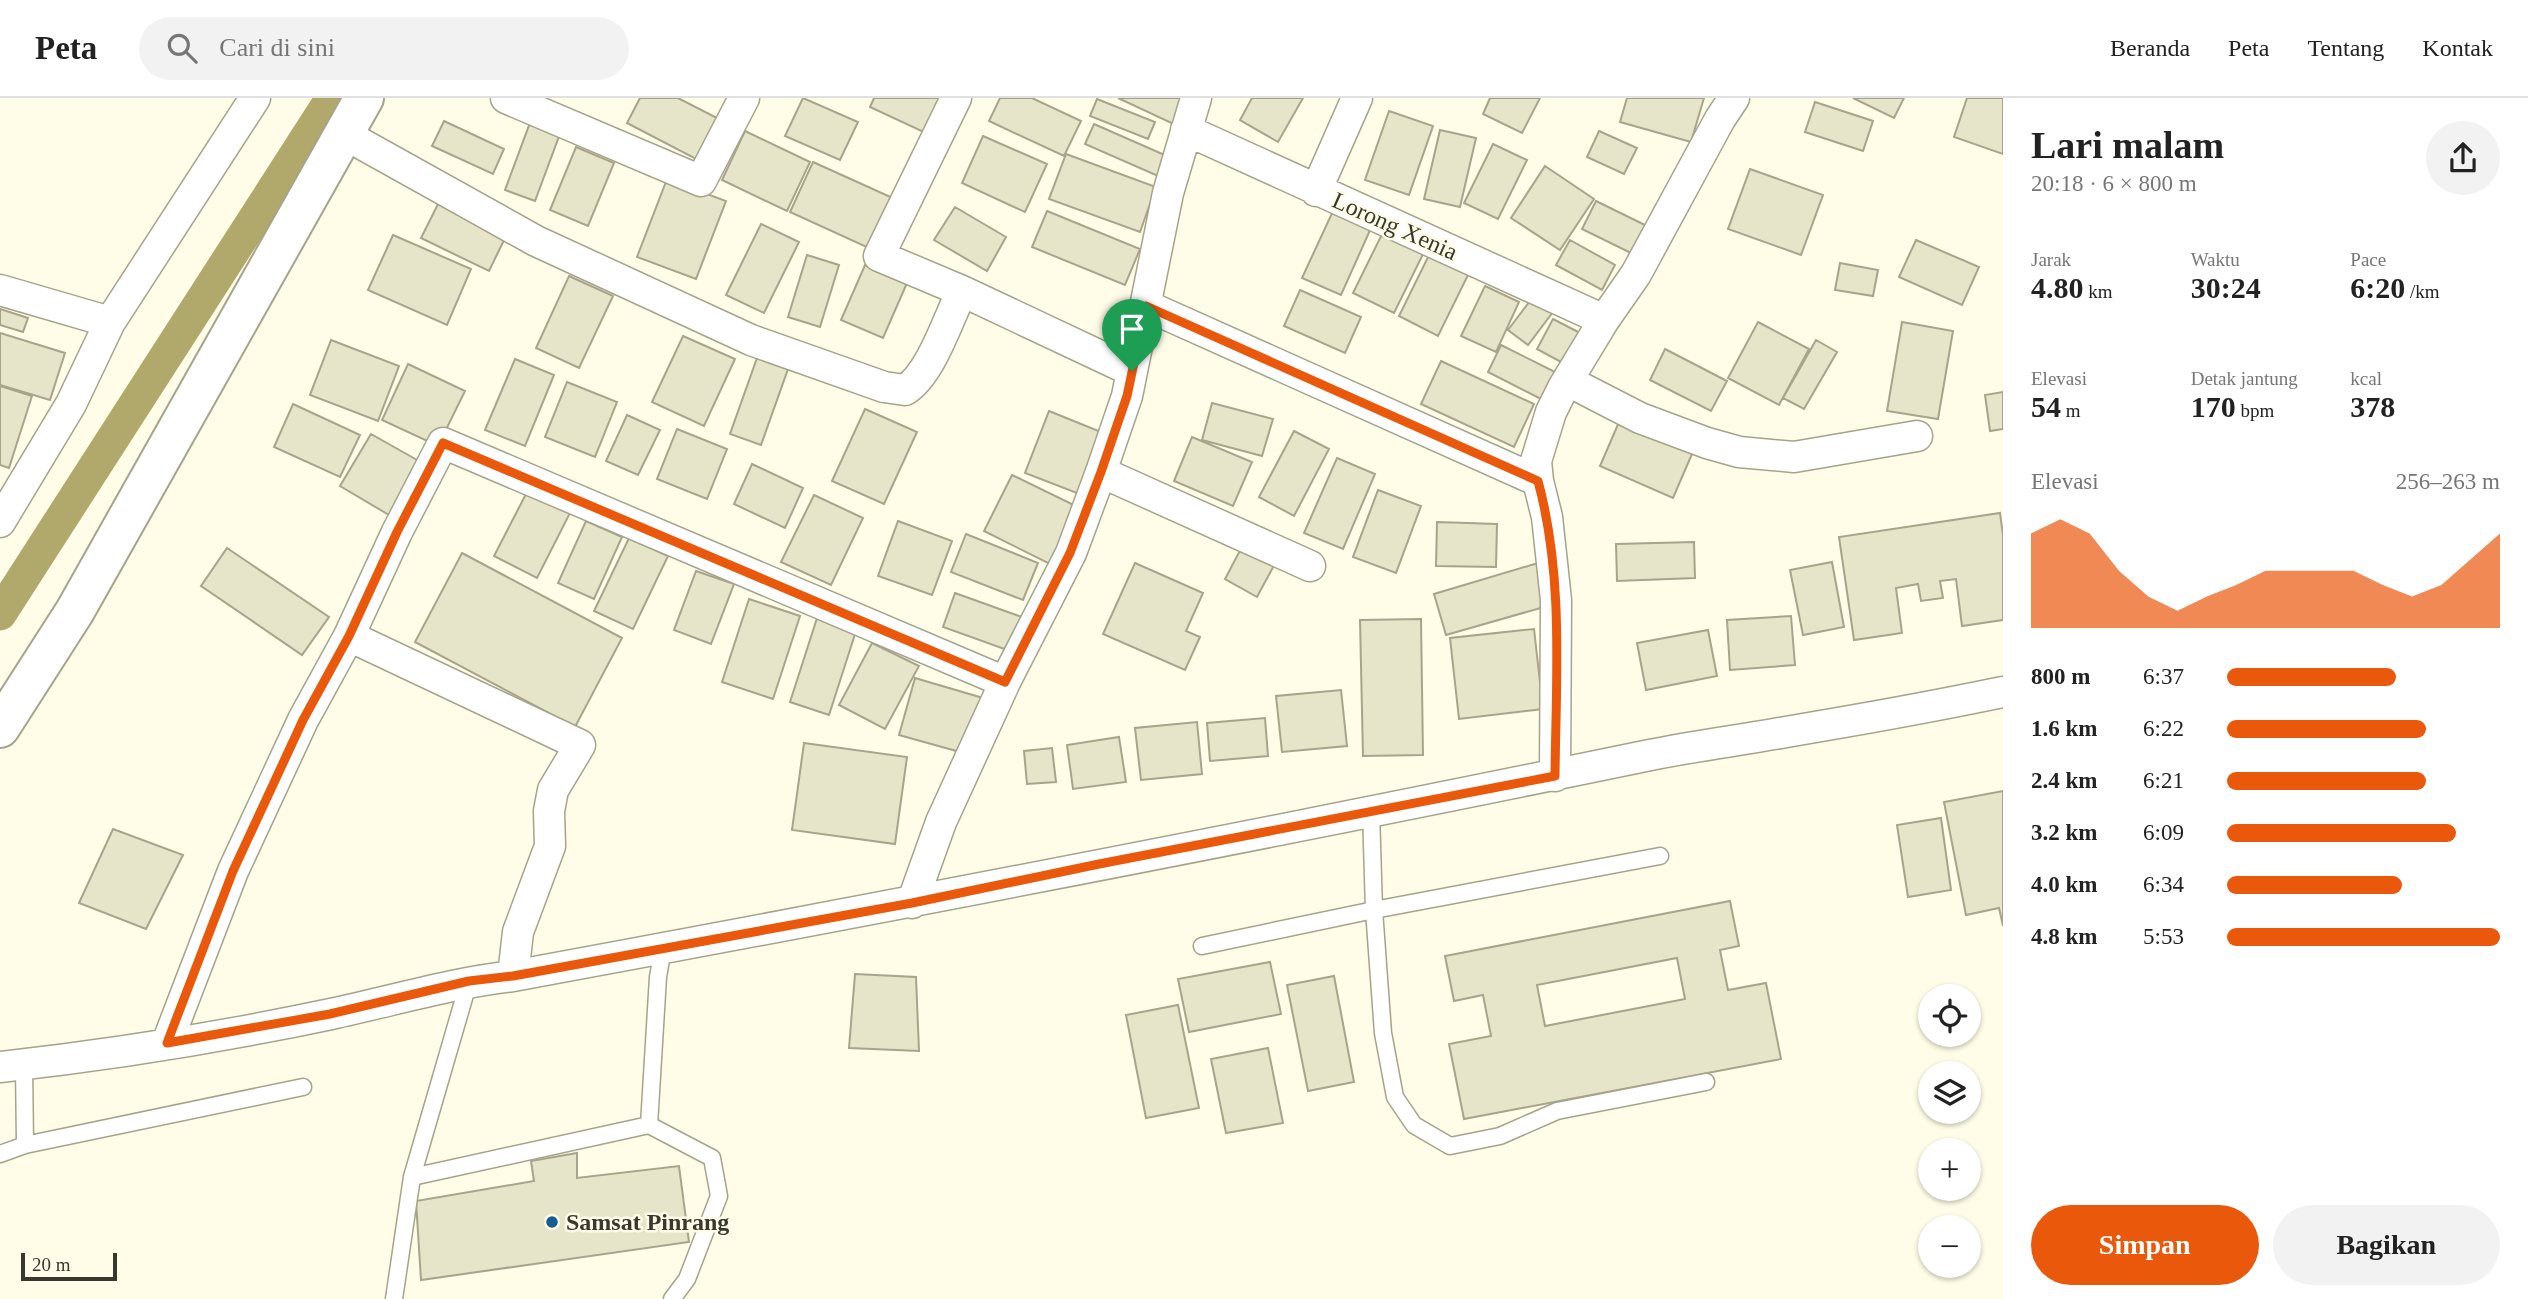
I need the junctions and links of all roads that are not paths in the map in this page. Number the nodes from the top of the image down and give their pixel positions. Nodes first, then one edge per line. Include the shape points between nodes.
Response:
1 (255, 98) edge
2 (364, 98) edge
3 (506, 98) edge
4 (744, 98) edge
5 (956, 98) edge
6 (1196, 98) edge
7 (1357, 98) edge
8 (1734, 98) edge
9 (1186, 130) junction
10 (344, 134) junction
11 (1316, 191) junction
12 (0, 290) edge
13 (962, 291) junction
14 (1146, 306) junction
15 (1604, 320) junction
16 (110, 322) junction
17 (1132, 371) junction
18 (1568, 381) junction
19 (1917, 436) dead end
20 (1101, 472) junction
21 (1538, 481) junction
22 (0, 522) edge
23 (1310, 566) dead end
24 (349, 636) junction
25 (1005, 682) junction
26 (2003, 692) edge
27 (0, 728) edge
28 (1555, 776) junction
29 (1371, 811) junction
30 (1660, 856) dead end
31 (912, 903) junction
32 (1374, 910) junction
33 (1202, 946) dead end
34 (663, 948) junction
35 (513, 976) junction
36 (469, 981) junction
37 (167, 1043) junction
38 (12, 1066) edge
39 (1706, 1082) dead end
40 (303, 1087) dead end
41 (649, 1125) junction
42 (25, 1145) junction
43 (0, 1154) edge
44 (412, 1177) junction
45 (394, 1299) edge
46 (672, 1299) edge

1 - 16 street
2 - 10 main road
3 - 4 street via 701,181
5 - 13 street via 879,256
6 - 9 street
7 - 11 street
8 - 15 street via 1642,264
9 - 11 street, Lorong Xenia
9 - 14 street via 1168,193
10 - 13 street via 536,242 751,340 884,387 905,390 914,384
10 - 27 main road via 75,611
11 - 15 street, Lorong Xenia
12 - 16 street
13 - 17 street
14 - 17 street
14 - 21 street
15 - 18 street
16 - 22 street via 71,404
17 - 20 street
18 - 19 street via 1640,418 1739,452 1794,457
18 - 21 street via 1551,412 1536,461
20 - 23 street
20 - 25 street via 1070,553
21 - 28 street via 1547,517 1556,600
24 - 25 street via 443,443
24 - 35 street via 580,745 553,790 548,811 550,846 518,932
24 - 37 street via 303,720 233,871
25 - 31 street via 941,822
26 - 28 street
28 - 29 street
29 - 31 street
29 - 32 lane
30 - 32 lane
31 - 34 street
32 - 33 lane
32 - 39 lane via 1382,1033 1395,1097 1415,1125 1450,1146 1500,1136 1557,1111
34 - 35 street
34 - 41 lane
35 - 36 street
36 - 37 street via 330,1014
36 - 44 lane
37 - 38 street
38 - 42 lane
40 - 42 lane
41 - 44 lane
41 - 46 lane via 712,1158 719,1196 687,1279
42 - 43 lane
44 - 45 lane

